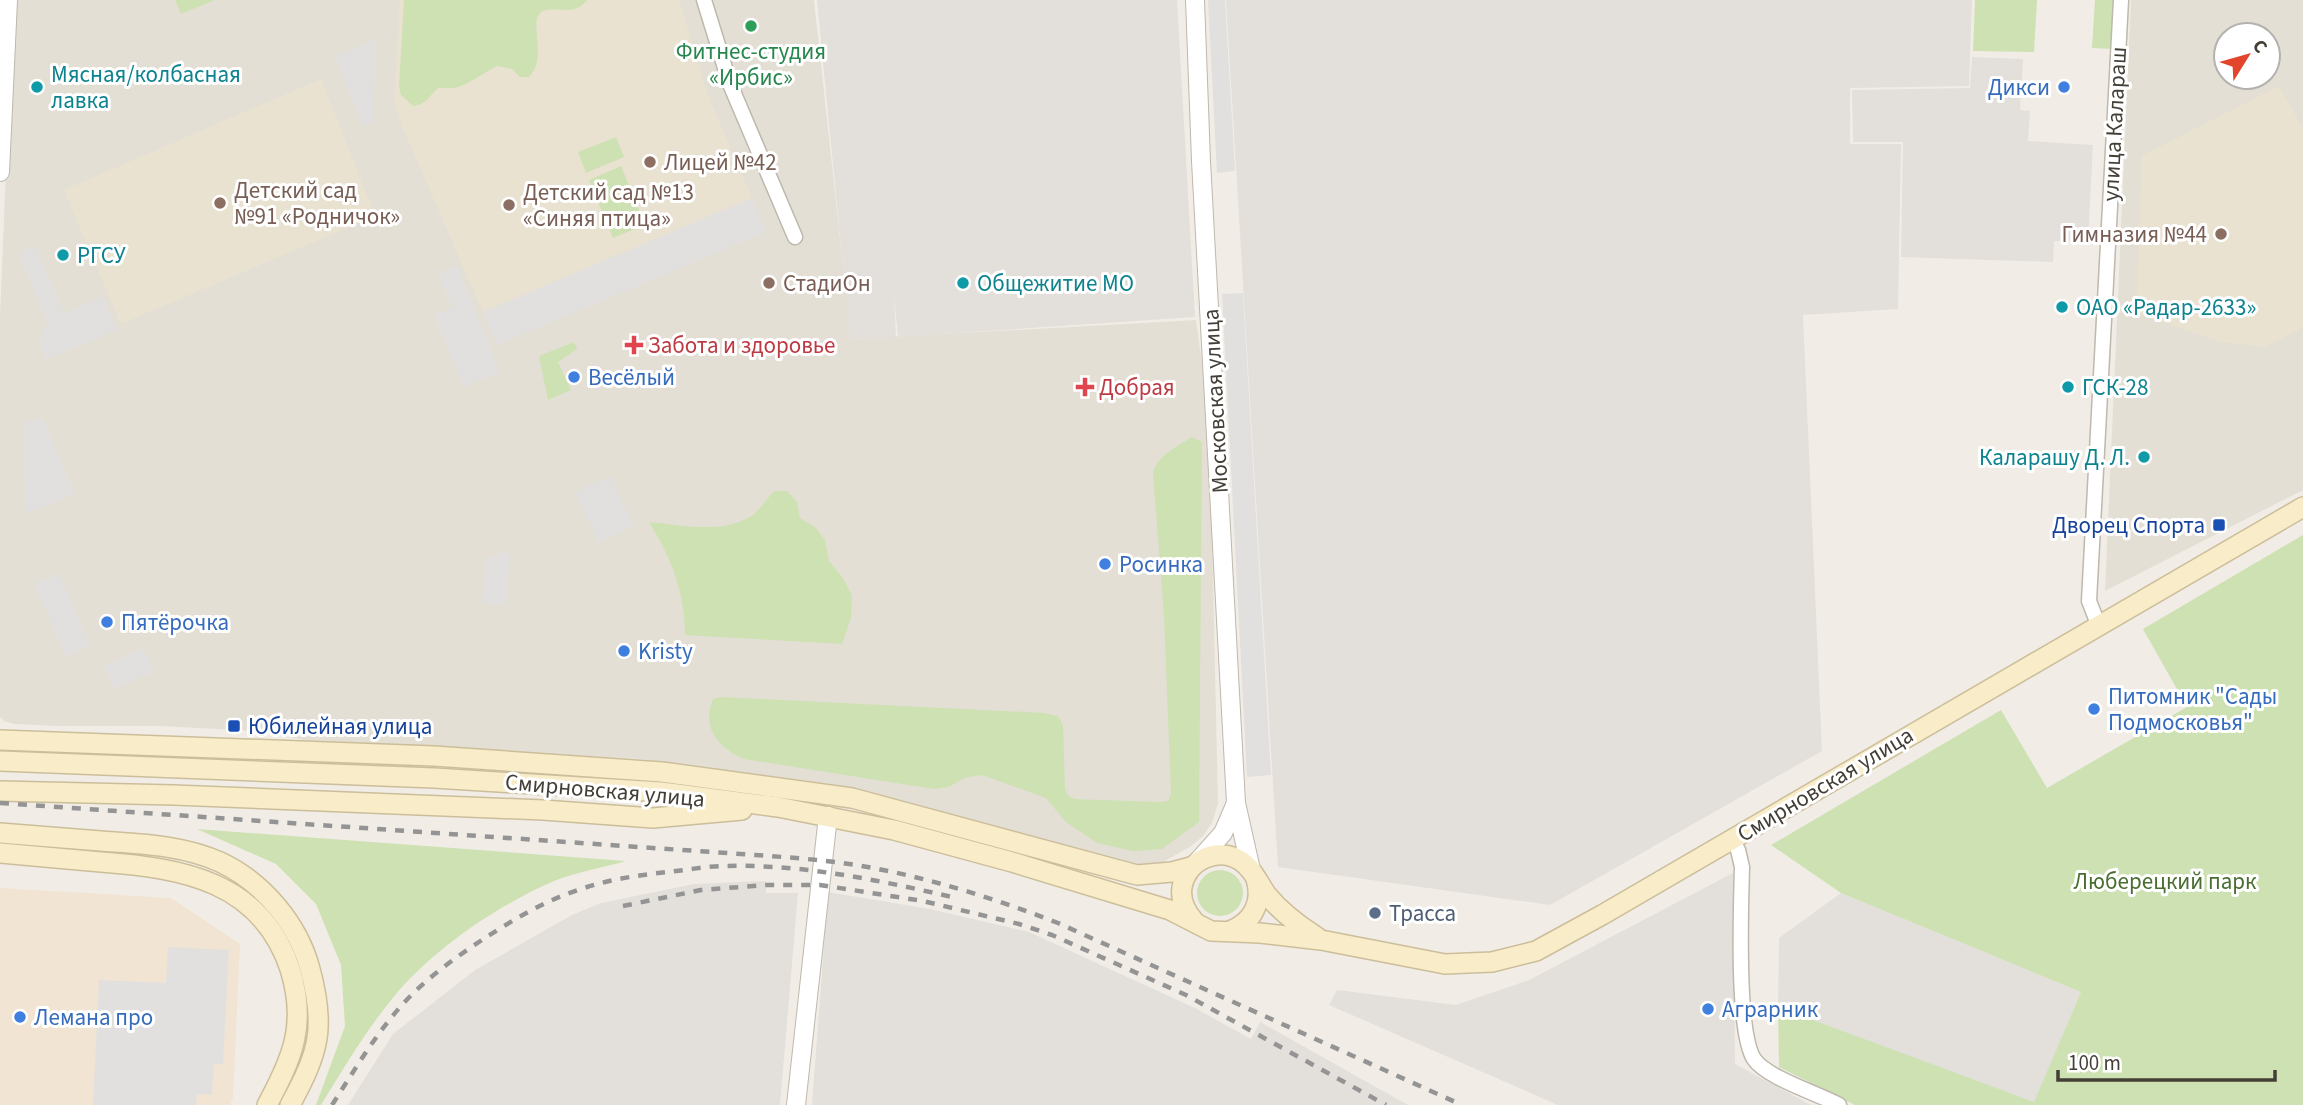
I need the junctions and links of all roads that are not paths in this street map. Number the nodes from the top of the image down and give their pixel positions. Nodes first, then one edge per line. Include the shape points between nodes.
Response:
1 (8, 0) edge
2 (704, 0) edge
3 (1195, 0) edge
4 (2121, 0) edge
5 (0, 172) edge
6 (795, 237) dead end
7 (2303, 507) edge
8 (2098, 624) junction
9 (0, 740) edge
10 (0, 761) edge
11 (0, 791) edge
12 (1236, 803) junction
13 (778, 807) junction
14 (828, 816) junction
15 (0, 833) edge
16 (1732, 839) junction
17 (0, 853) edge
18 (1195, 864) junction
19 (1254, 874) junction
20 (1194, 922) junction
21 (1230, 931) junction
22 (1321, 940) junction
23 (810, 994) junction
24 (267, 1105) edge
25 (290, 1105) edge
26 (796, 1105) edge
27 (807, 1105) edge
28 (1839, 1105) edge

1 - 5 street
2 - 6 street via 730,84
3 - 12 street, Московская улица
4 - 8 street, улица Калараш via 2089,601
7 - 8 main road, Смирновская улица
8 - 16 main road, Смирновская улица
9 - 18 main road, Смирновская улица via 434,756 663,772 852,798 1136,875 1172,872
10 - 13 main road, Смирновская улица via 460,779 661,792
11 - 13 main road via 174,794 653,818
12 - 18 street, Московская улица via 1223,833
12 - 19 street, Московская улица
13 - 14 main road, Смирновская улица
14 - 20 main road, Смирновская улица via 1012,862 1170,910
14 - 23 street
15 - 25 main road via 189,852 221,863 269,897 305,952 320,1015 315,1053
16 - 22 main road, Смирновская улица via 1536,951 1492,961 1445,964
16 - 28 street via 1742,867 1744,1032 1755,1060 1775,1076
17 - 24 main road via 182,872 211,882 258,914 287,960 298,1014 295,1046
18 - 19 main road, Смирновская улица via 1226,855
18 - 20 main road via 1186,875 1182,895
19 - 21 main road via 1259,897 1253,915
19 - 22 main road, Смирновская улица via 1283,912
20 - 21 main road, Смирновская улица via 1211,931
21 - 22 main road, Смирновская улица
23 - 26 street
23 - 27 street

